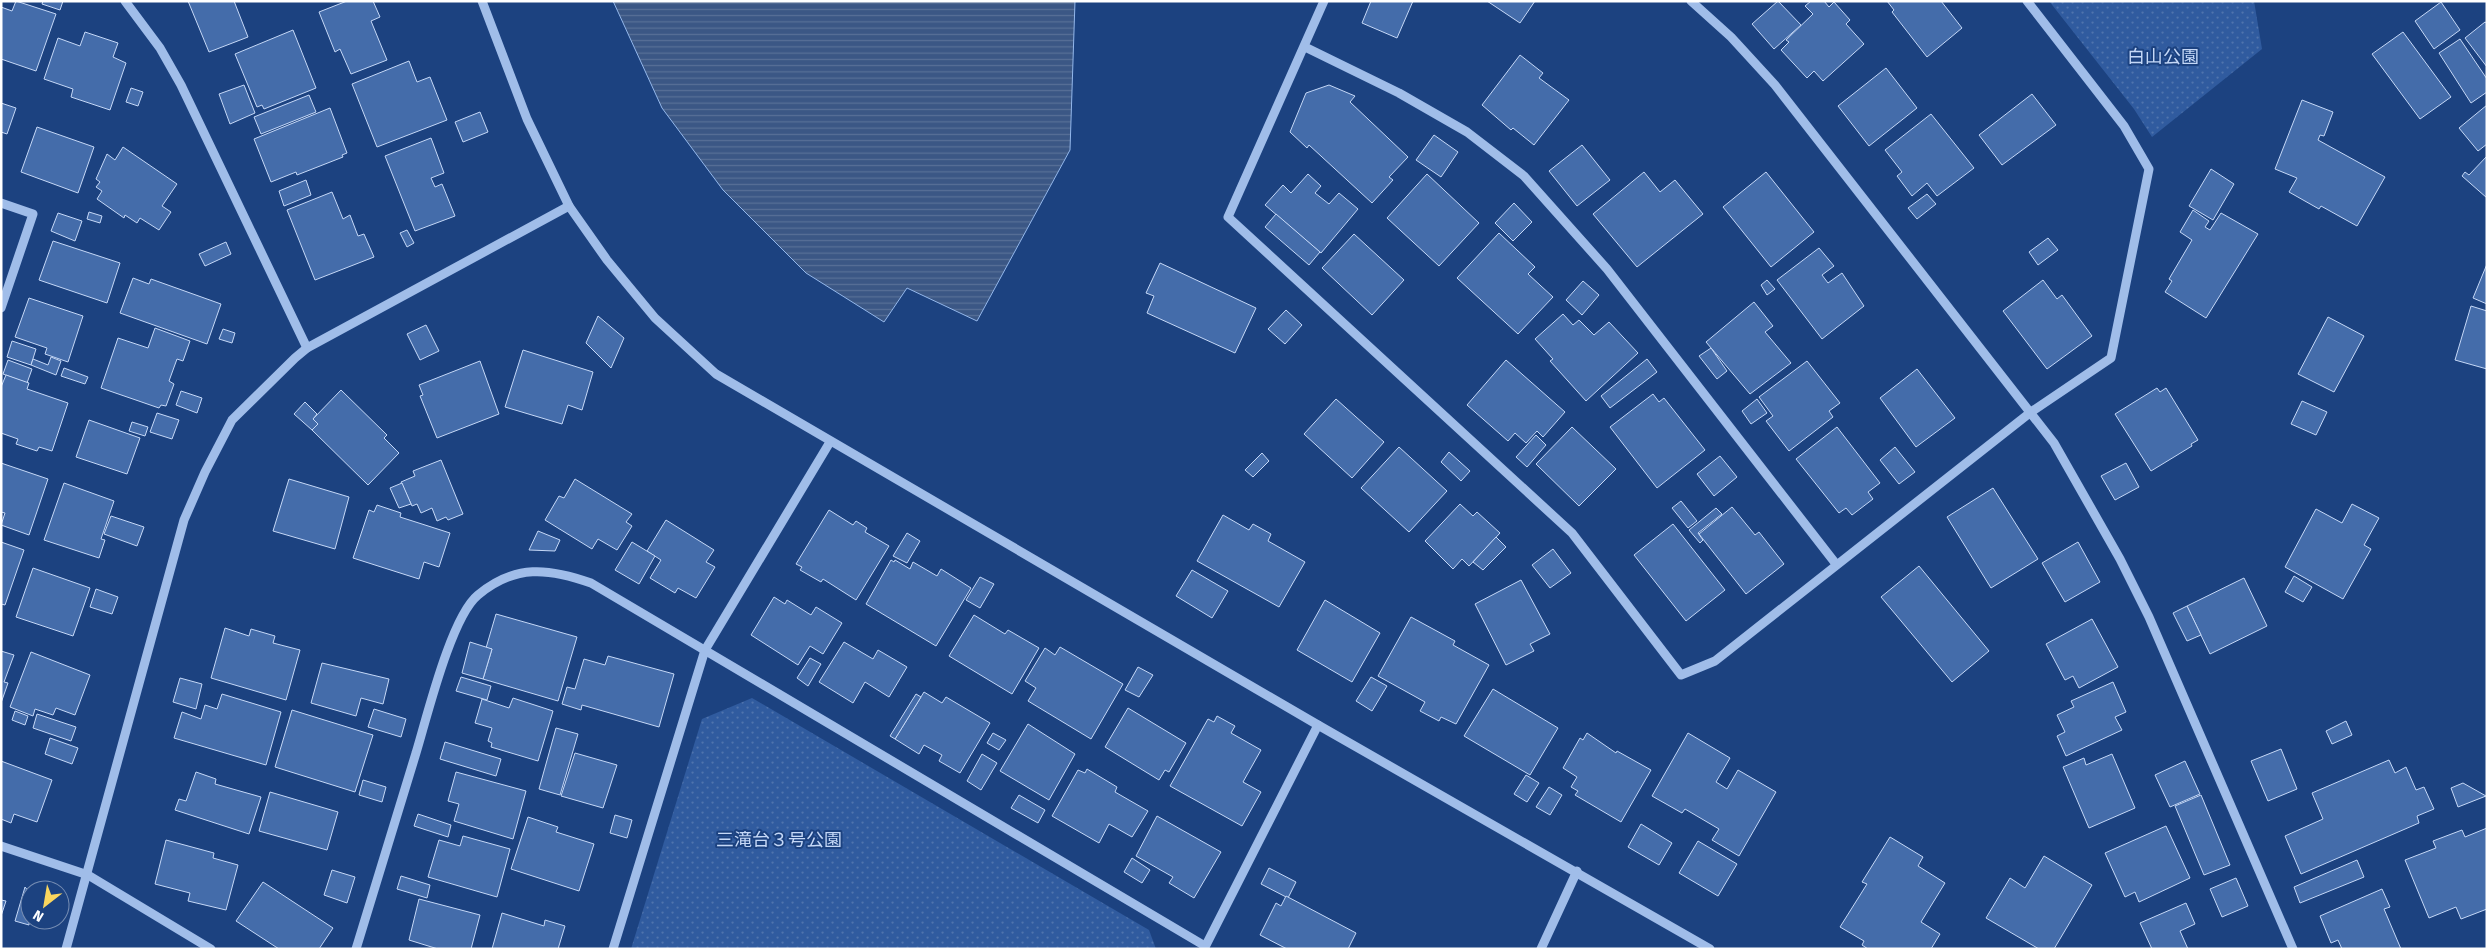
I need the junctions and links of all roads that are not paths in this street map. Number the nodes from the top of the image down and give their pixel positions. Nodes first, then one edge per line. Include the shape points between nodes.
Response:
1 (126, 1) edge
2 (482, 1) edge
3 (1324, 1) edge
4 (1691, 1) edge
5 (2027, 1) edge
6 (1305, 47) junction
7 (1, 202) edge
8 (568, 206) junction
9 (1, 308) edge
10 (307, 348) junction
11 (2031, 412) junction
12 (830, 442) junction
13 (1836, 564) junction
14 (705, 650) junction
15 (1318, 724) junction
16 (1, 846) edge
17 (1577, 872) junction
18 (88, 875) junction
19 (1205, 947) edge
20 (66, 949) edge
21 (211, 949) edge
22 (356, 949) edge
23 (613, 949) edge
24 (1541, 949) edge
25 (1710, 949) edge
26 (2293, 949) edge

1 - 10 street via 181,84
2 - 8 street via 527,119
3 - 6 street
4 - 11 street via 1731,37 1774,85
5 - 11 street via 2124,126 2148,170 2111,358
6 - 13 street via 1399,93 1466,132 1524,176 1607,269
6 - 13 street via 1228,217 1572,533 1681,675 1715,661
7 - 9 street via 33,214
8 - 10 street
8 - 12 street via 607,260 656,318 716,374
10 - 18 street via 232,420 184,520
11 - 13 street
11 - 26 street via 2054,442 2149,617
12 - 14 street
12 - 15 street
14 - 19 street
14 - 22 street via 591,583 561,572 533,570 509,576 476,596 458,622 439,677
14 - 23 street
15 - 17 street
15 - 19 street
16 - 18 street
17 - 24 street
17 - 25 street
18 - 20 street
18 - 21 street

